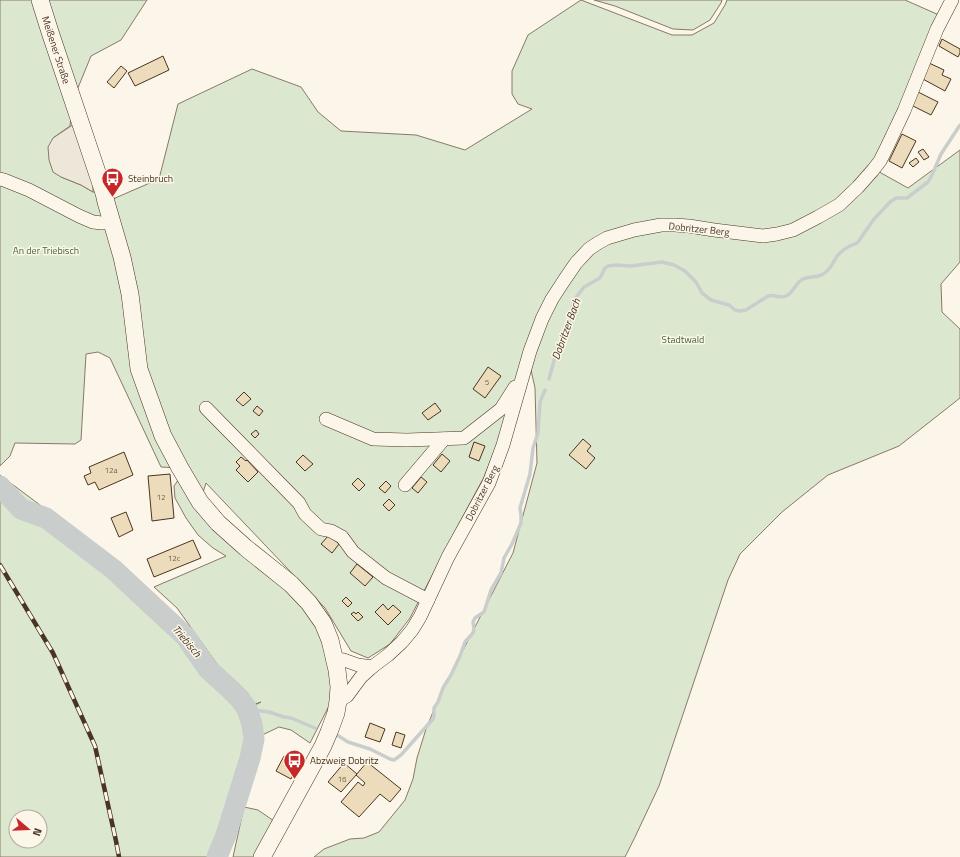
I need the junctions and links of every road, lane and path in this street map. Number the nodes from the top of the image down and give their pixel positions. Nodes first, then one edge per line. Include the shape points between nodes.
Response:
1 (40, 0) edge
2 (952, 0) edge
3 (0, 179) edge
4 (112, 222) junction
5 (523, 376) junction
6 (206, 408) dead end
7 (326, 420) dead end
8 (444, 439) junction
9 (405, 485) dead end
10 (428, 600) junction
11 (335, 659) junction
12 (372, 667) junction
13 (338, 701) junction
14 (262, 857) edge

1 - 4 main road, Meißener Straße
2 - 5 street, Dobritzer Berg via 880,161 844,201 793,230 777,234 763,236 689,226 661,225 607,238 589,249 576,263 552,300 542,319
3 - 4 street via 29,190 94,222
4 - 11 main road, Meißener Straße via 130,294 139,368 164,436 180,468 200,502 218,523 291,584 308,603 323,623
5 - 8 street via 501,409 464,438
5 - 10 street, Dobritzer Berg via 489,483 451,551
6 - 10 street via 300,503 305,514 321,529 342,537 353,552 386,578
7 - 8 street via 373,439
8 - 9 street
10 - 12 street, Dobritzer Berg via 412,630 402,642
11 - 12 street
11 - 13 main road, Meißener Straße
12 - 13 street, Dobritzer Berg via 347,696
13 - 14 main road, Meißener Straße via 323,746

